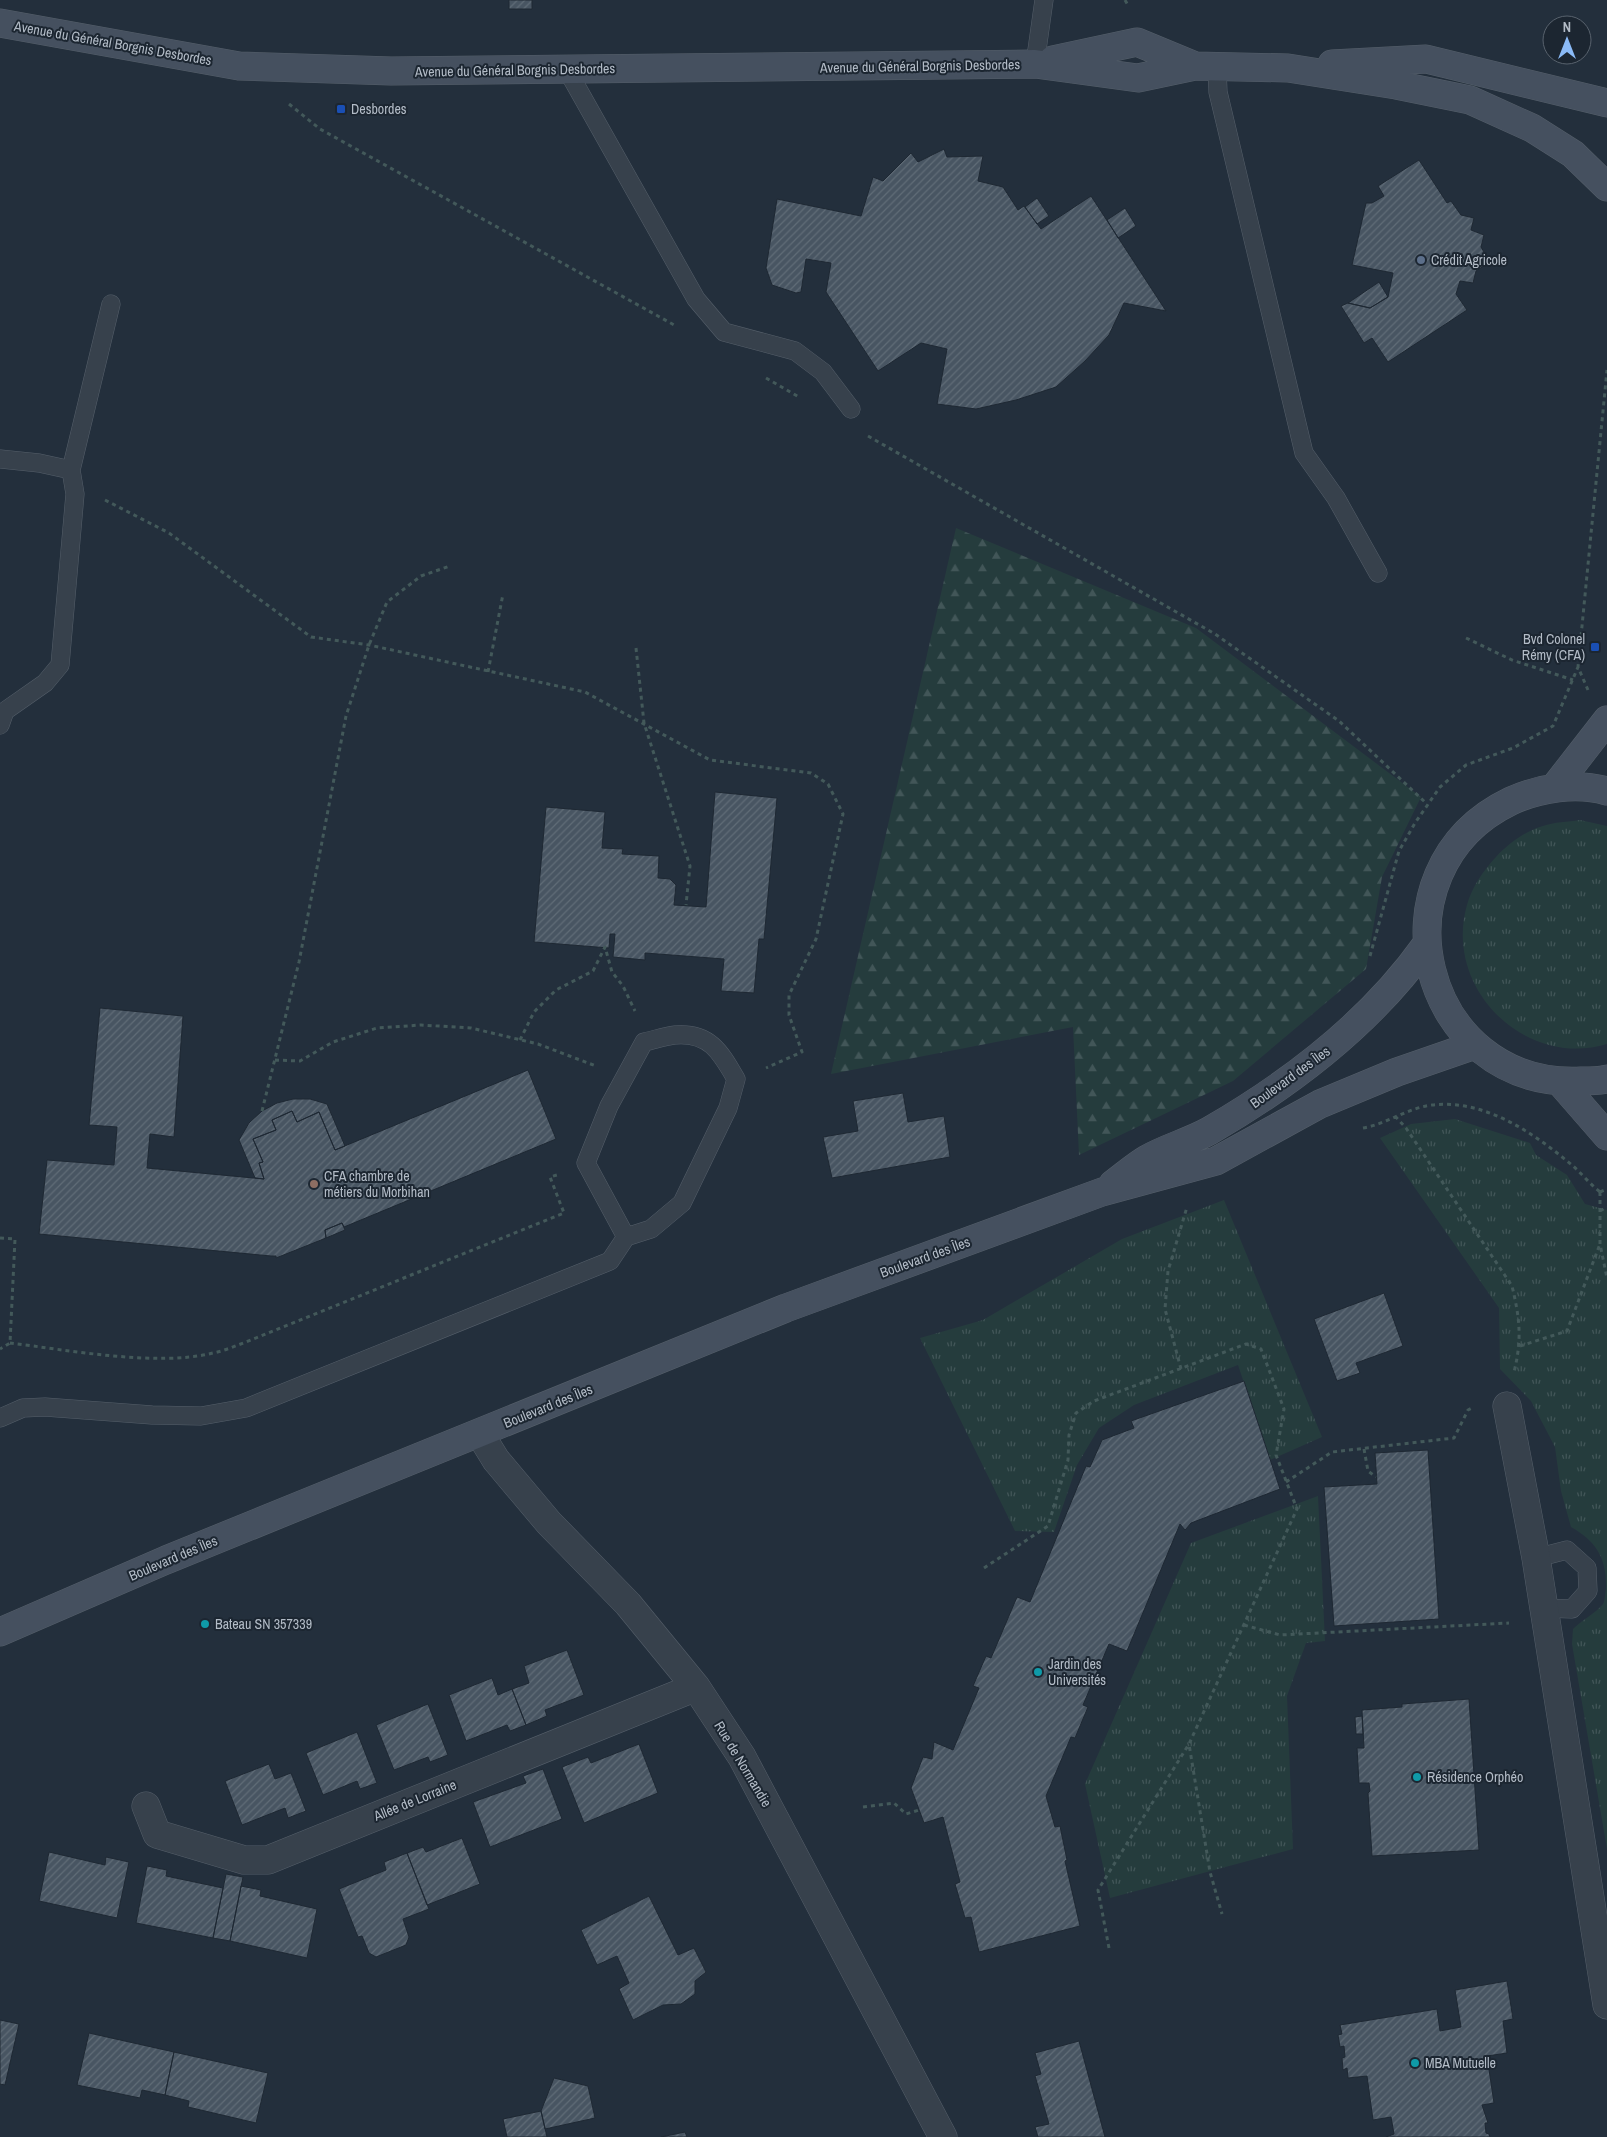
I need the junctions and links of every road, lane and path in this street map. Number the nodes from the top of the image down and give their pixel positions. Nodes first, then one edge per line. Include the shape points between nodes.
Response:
1 (1044, 0) edge
2 (0, 23) edge
3 (1035, 64) junction
4 (1206, 66) junction
5 (566, 68) junction
6 (1288, 68) junction
7 (1607, 103) edge
8 (1607, 187) edge
9 (111, 304) dead end
10 (1607, 370) edge
11 (851, 409) dead end
12 (0, 459) edge
13 (71, 470) junction
14 (75, 494) junction
15 (450, 566) dead end
16 (1378, 573) dead end
17 (503, 594) dead end
18 (1466, 638) dead end
19 (370, 645) junction
20 (636, 648) dead end
21 (488, 672) junction
22 (1574, 680) dead end
23 (1589, 692) dead end
24 (1607, 720) edge
25 (644, 723) junction
26 (0, 725) edge
27 (1554, 788) junction
28 (1607, 791) edge
29 (686, 905) dead end
30 (1426, 945) junction
31 (520, 1040) junction
32 (649, 1041) junction
33 (1475, 1045) junction
34 (275, 1060) junction
35 (625, 1077) junction
36 (1607, 1079) edge
37 (736, 1080) junction
38 (1560, 1082) junction
39 (1411, 1110) dead end
40 (262, 1111) dead end
41 (1395, 1116) dead end
42 (1607, 1136) edge
43 (586, 1163) junction
44 (1607, 1189) edge
45 (1102, 1192) junction
46 (1600, 1192) junction
47 (1189, 1197) dead end
48 (1607, 1207) edge
49 (1599, 1211) junction
50 (626, 1237) junction
51 (0, 1238) edge
52 (1600, 1244) junction
53 (1607, 1278) edge
54 (10, 1343) junction
55 (1520, 1346) junction
56 (0, 1350) edge
57 (1181, 1369) junction
58 (1507, 1406) junction
59 (0, 1418) edge
60 (480, 1434) junction
61 (1364, 1449) junction
62 (1376, 1477) dead end
63 (1286, 1482) junction
64 (1536, 1558) junction
65 (984, 1568) dead end
66 (1543, 1615) junction
67 (1244, 1625) junction
68 (0, 1632) edge
69 (696, 1687) junction
70 (1189, 1744) junction
71 (146, 1806) dead end
72 (862, 1807) dead end
73 (919, 1810) dead end
74 (1222, 1914) dead end
75 (1109, 1948) dead end
76 (1607, 2005) edge
77 (943, 2137) edge

1 - 3 lane
2 - 5 main road, Avenue du Général Borgnis Desbordes via 239,66 391,71
3 - 4 main road, Avenue du Général Borgnis Desbordes via 1137,42
3 - 5 main road, Avenue du Général Borgnis Desbordes
4 - 6 main road, Avenue du Général Borgnis Desbordes
4 - 16 lane via 1218,92 1304,453 1336,498
5 - 11 lane via 696,299 724,332 795,351 823,372
6 - 7 main road, Avenue du Général Borgnis Desbordes via 1426,58
6 - 8 main road, Avenue du Général Borgnis Desbordes via 1470,100 1532,128 1573,154
9 - 13 lane
10 - 23 path via 1578,667
12 - 13 lane
13 - 14 lane
14 - 19 path via 107,500 169,533 311,637
14 - 26 lane via 60,665 44,683 5,711
15 - 19 path via 421,576 387,602
17 - 21 path
18 - 22 path via 1512,660
19 - 21 path
19 - 34 path via 346,716 299,962
20 - 25 path
21 - 25 path via 585,692
24 - 27 main road
25 - 29 path via 690,866
25 - 37 path via 710,760 811,772 828,784 843,814 816,939 789,995 789,1016 802,1052
27 - 28 main road
27 - 30 main road via 1524,795 1496,809 1471,828 1450,853 1436,882 1428,913
30 - 33 main road via 1434,982 1450,1016
30 - 45 main road, Boulevard des Îles via 1402,979 1349,1032 1308,1066 1260,1101 1206,1133 1146,1159
31 - 32 path via 534,1012 556,990 593,972 605,947 612,972 624,986
31 - 34 path via 471,1028 421,1025 377,1028 332,1042 300,1061
31 - 35 path
32 - 35 lane via 644,1042
32 - 37 lane via 675,1035 704,1038 720,1052
33 - 38 main road via 1500,1063 1529,1076
33 - 45 main road, Boulevard des Îles via 1397,1072 1320,1104 1216,1161
34 - 40 path
35 - 43 lane via 608,1106
36 - 38 main road
37 - 50 lane via 728,1108 682,1203 651,1229
38 - 42 main road
39 - 46 path via 1432,1105 1456,1105 1486,1111 1522,1128 1573,1166
41 - 55 path via 1512,1286 1519,1315
43 - 50 lane
43 - 54 path via 550,1178 564,1213 212,1354 152,1357
44 - 46 path
45 - 60 main road, Boulevard des Îles via 786,1308
46 - 49 path
47 - 57 path via 1168,1270 1165,1309
48 - 49 path
49 - 52 path
50 - 59 lane via 610,1261 246,1408 202,1416 152,1416 44,1407 23,1408
51 - 54 path via 15,1239
52 - 53 path
52 - 55 path via 1567,1331
54 - 56 path
55 - 58 path
57 - 63 path via 1246,1344 1261,1349 1284,1409 1276,1455
57 - 65 path via 1094,1401 1076,1413 1069,1435 1068,1460 1048,1526
58 - 61 path via 1490,1401 1468,1410 1454,1438
58 - 64 street
60 - 68 main road, Boulevard des Îles via 166,1560
60 - 69 street, Rue de Normandie via 496,1460 543,1516 628,1604
61 - 62 path via 1368,1471
61 - 63 path via 1332,1452
63 - 67 path via 1297,1508
64 - 66 street
64 - 66 lane via 1567,1550 1587,1568 1588,1591 1572,1609
66 - 67 path via 1280,1635
66 - 76 street
67 - 70 path
69 - 71 street, Allée de Lorraine via 268,1860 244,1860 157,1834
69 - 77 street, Rue de Normandie via 742,1756
70 - 74 path via 1210,1872
70 - 75 path via 1098,1890
72 - 73 path via 894,1803 906,1814

